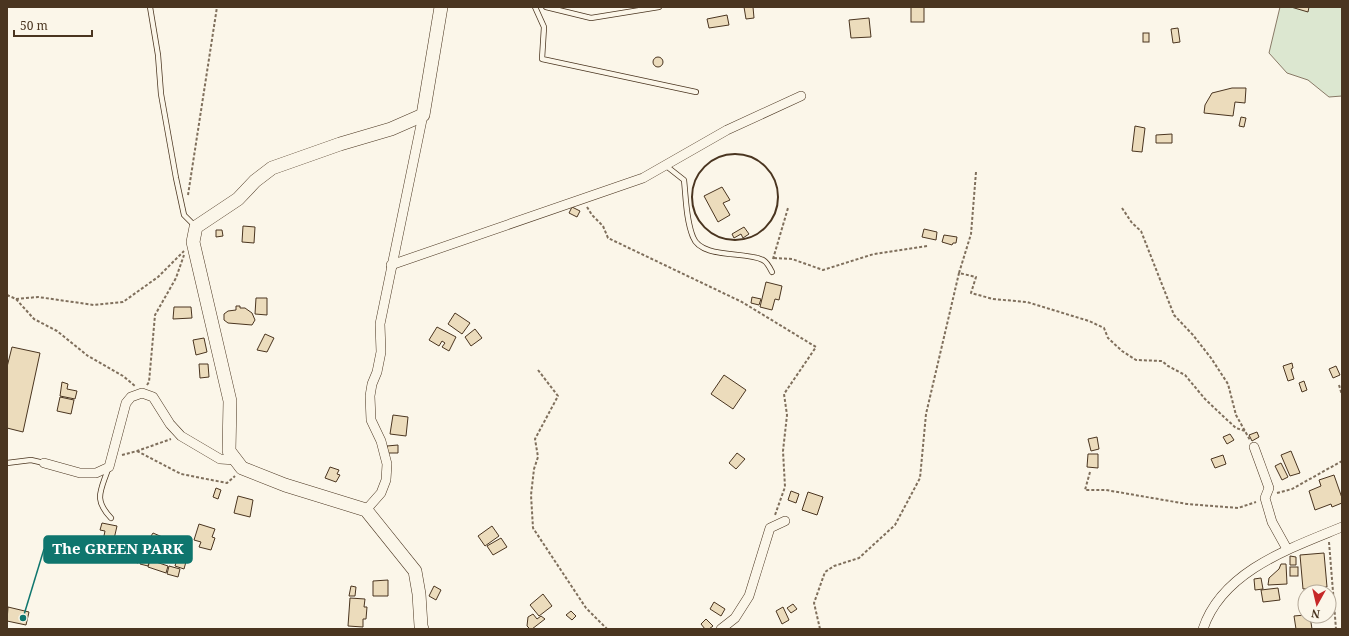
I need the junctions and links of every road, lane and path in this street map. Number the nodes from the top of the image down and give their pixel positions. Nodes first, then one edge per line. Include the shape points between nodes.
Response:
1 (150, 7) edge
2 (217, 7) edge
3 (441, 7) edge
4 (535, 7) edge
5 (546, 7) edge
6 (659, 7) edge
7 (696, 92) dead end
8 (801, 96) dead end
9 (423, 115) junction
10 (665, 165) junction
11 (976, 172) dead end
12 (582, 199) junction
13 (788, 208) dead end
14 (1122, 208) dead end
15 (184, 216) junction
16 (196, 227) junction
17 (927, 246) dead end
18 (774, 258) junction
19 (391, 265) junction
20 (768, 267) junction
21 (772, 272) dead end
22 (959, 273) junction
23 (7, 295) edge
24 (16, 299) junction
25 (538, 370) dead end
26 (1339, 385) dead end
27 (142, 393) junction
28 (1342, 395) edge
29 (1245, 431) junction
30 (181, 436) junction
31 (1254, 447) joint
32 (137, 451) junction
33 (111, 458) junction
34 (1342, 461) edge
35 (7, 463) edge
36 (44, 463) joint
37 (239, 464) junction
38 (109, 467) junction
39 (1090, 472) dead end
40 (1269, 488) junction
41 (1265, 498) junction
42 (366, 510) junction
43 (111, 518) dead end
44 (785, 521) dead end
45 (1342, 527) edge
46 (770, 528) junction
47 (1328, 533) junction
48 (1287, 549) junction
49 (422, 629) edge
50 (606, 629) edge
51 (721, 629) edge
52 (820, 629) edge
53 (1202, 629) edge
54 (1336, 629) edge

1 - 15 lane via 161,94
2 - 15 path
3 - 9 street
4 - 7 lane via 544,27 542,59
5 - 6 lane via 591,18
8 - 10 street via 727,130
9 - 16 street via 391,129 272,168 238,199
9 - 19 street
10 - 12 street via 643,178
10 - 20 lane via 684,180 693,239 700,247 751,256 764,261
11 - 22 path via 971,234
12 - 19 street
12 - 46 path via 603,226 608,238 742,302 816,348 784,394 787,415 783,451 786,487
13 - 18 path
14 - 29 path via 1141,231 1174,315 1193,335 1228,384 1236,415
15 - 16 lane
16 - 37 street via 193,242 230,401 229,451
17 - 18 path via 874,254 823,270 792,259
18 - 20 path
19 - 42 street via 380,324 381,352 370,396 371,420 381,441 387,464 386,480 381,493
20 - 21 lane
22 - 29 path via 976,277 971,293 993,299 1027,302 1104,328 1108,338 1136,360 1162,361 1185,375 1225,418 1236,428
22 - 52 path via 926,414 920,478 895,525 859,558 834,566 825,572 814,603
23 - 24 path
24 - 27 path via 34,319 58,331 88,356 123,376
24 - 27 path via 38,297 94,305 123,302 158,277 186,249 176,278 155,315 149,382
25 - 50 path via 558,396 535,439 538,457 531,495 532,528 586,608
26 - 28 path
27 - 30 street via 153,396 170,424
27 - 33 street via 131,397 126,403
29 - 31 path
30 - 32 path
30 - 37 street via 220,459
31 - 40 street
32 - 33 path
32 - 37 path via 181,474 227,483
33 - 38 street
34 - 40 path via 1292,488 1276,493
35 - 36 lane via 31,460
36 - 38 street via 80,473 96,473
37 - 42 street via 285,485
38 - 43 lane via 99,498 103,510
39 - 41 path via 1085,490 1106,490 1187,504 1238,508
40 - 41 street
41 - 48 street via 1272,522
42 - 49 street via 414,571
44 - 46 street
45 - 47 street
46 - 51 street via 749,596 735,618
47 - 48 street
47 - 54 path
48 - 53 street via 1243,576 1220,597 1207,616

